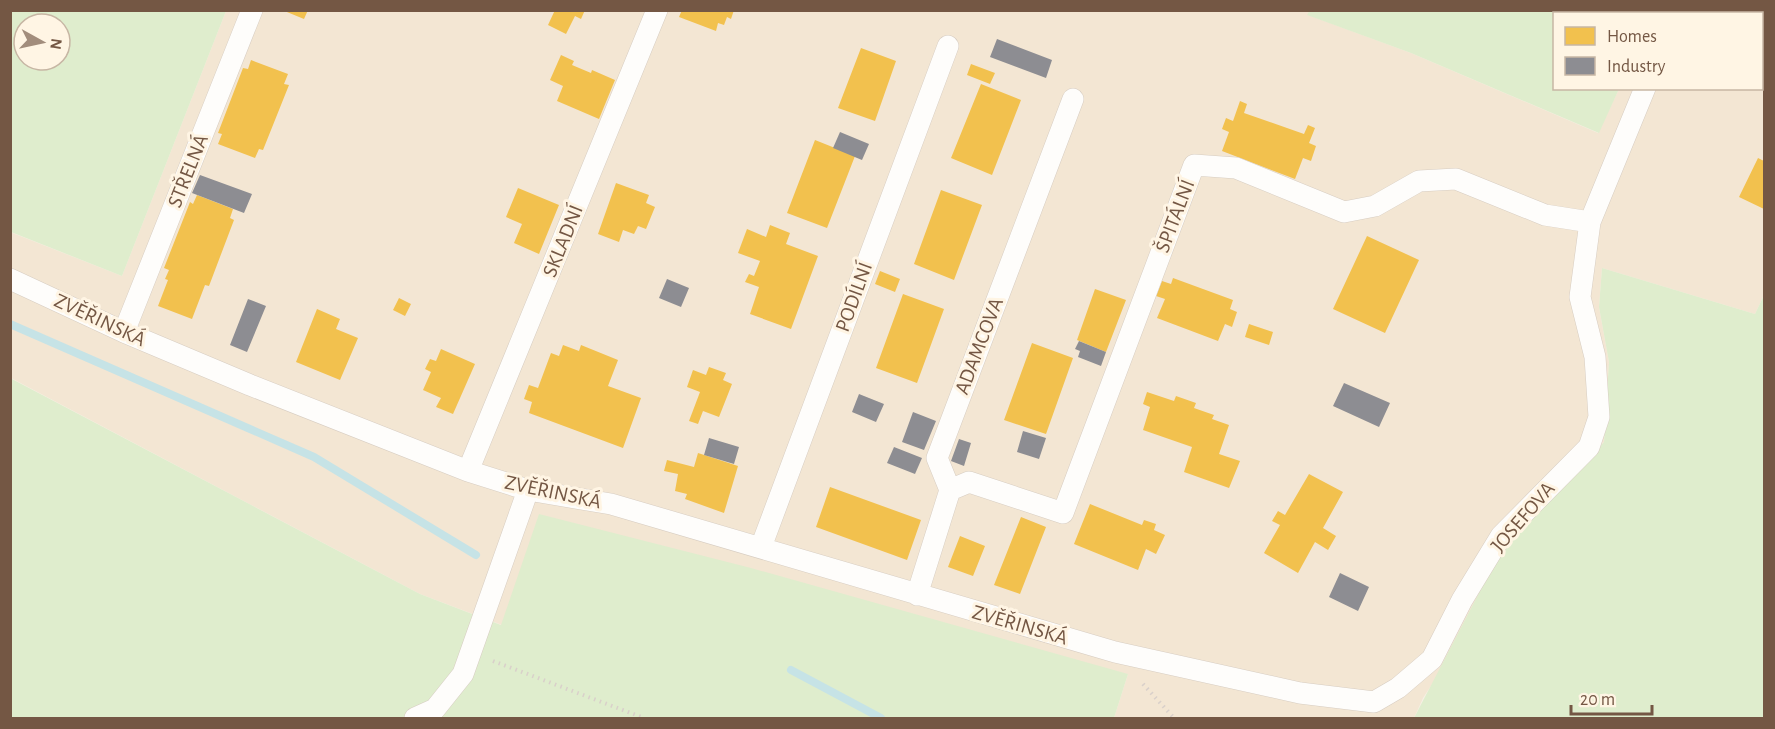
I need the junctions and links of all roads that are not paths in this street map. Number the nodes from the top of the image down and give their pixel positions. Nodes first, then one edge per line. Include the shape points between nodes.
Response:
1 (252, 10) edge
2 (657, 10) edge
3 (948, 46) dead end
4 (1644, 90) edge
5 (1073, 99) dead end
6 (1590, 222) junction
7 (10, 279) edge
8 (124, 332) junction
9 (468, 471) junction
10 (528, 490) junction
11 (950, 490) junction
12 (761, 547) junction
13 (917, 595) junction
14 (1115, 652) joint
15 (415, 718) edge

1 - 8 street, STŘELNÁ
2 - 9 street, SKLADNÍ
3 - 12 street, PODÍLNÍ
4 - 6 street, JOSEFOVA
5 - 11 street, ADAMCOVA via 937,458
6 - 11 street, ŠPITÁLNÍ via 1545,215 1456,179 1419,181 1375,206 1344,212 1236,168 1194,165 1063,513 969,482
6 - 14 street, JOSEFOVA via 1580,297 1595,357 1599,417 1589,447 1501,536 1432,659 1398,688 1374,702 1300,693
7 - 8 street, ZVĚŘINSKÁ
8 - 9 street, ZVĚŘINSKÁ
9 - 10 street, ZVĚŘINSKÁ
10 - 12 street, ZVĚŘINSKÁ via 611,504
10 - 15 street via 463,674 435,709
11 - 13 street
12 - 13 street, ZVĚŘINSKÁ
13 - 14 street, ZVĚŘINSKÁ

